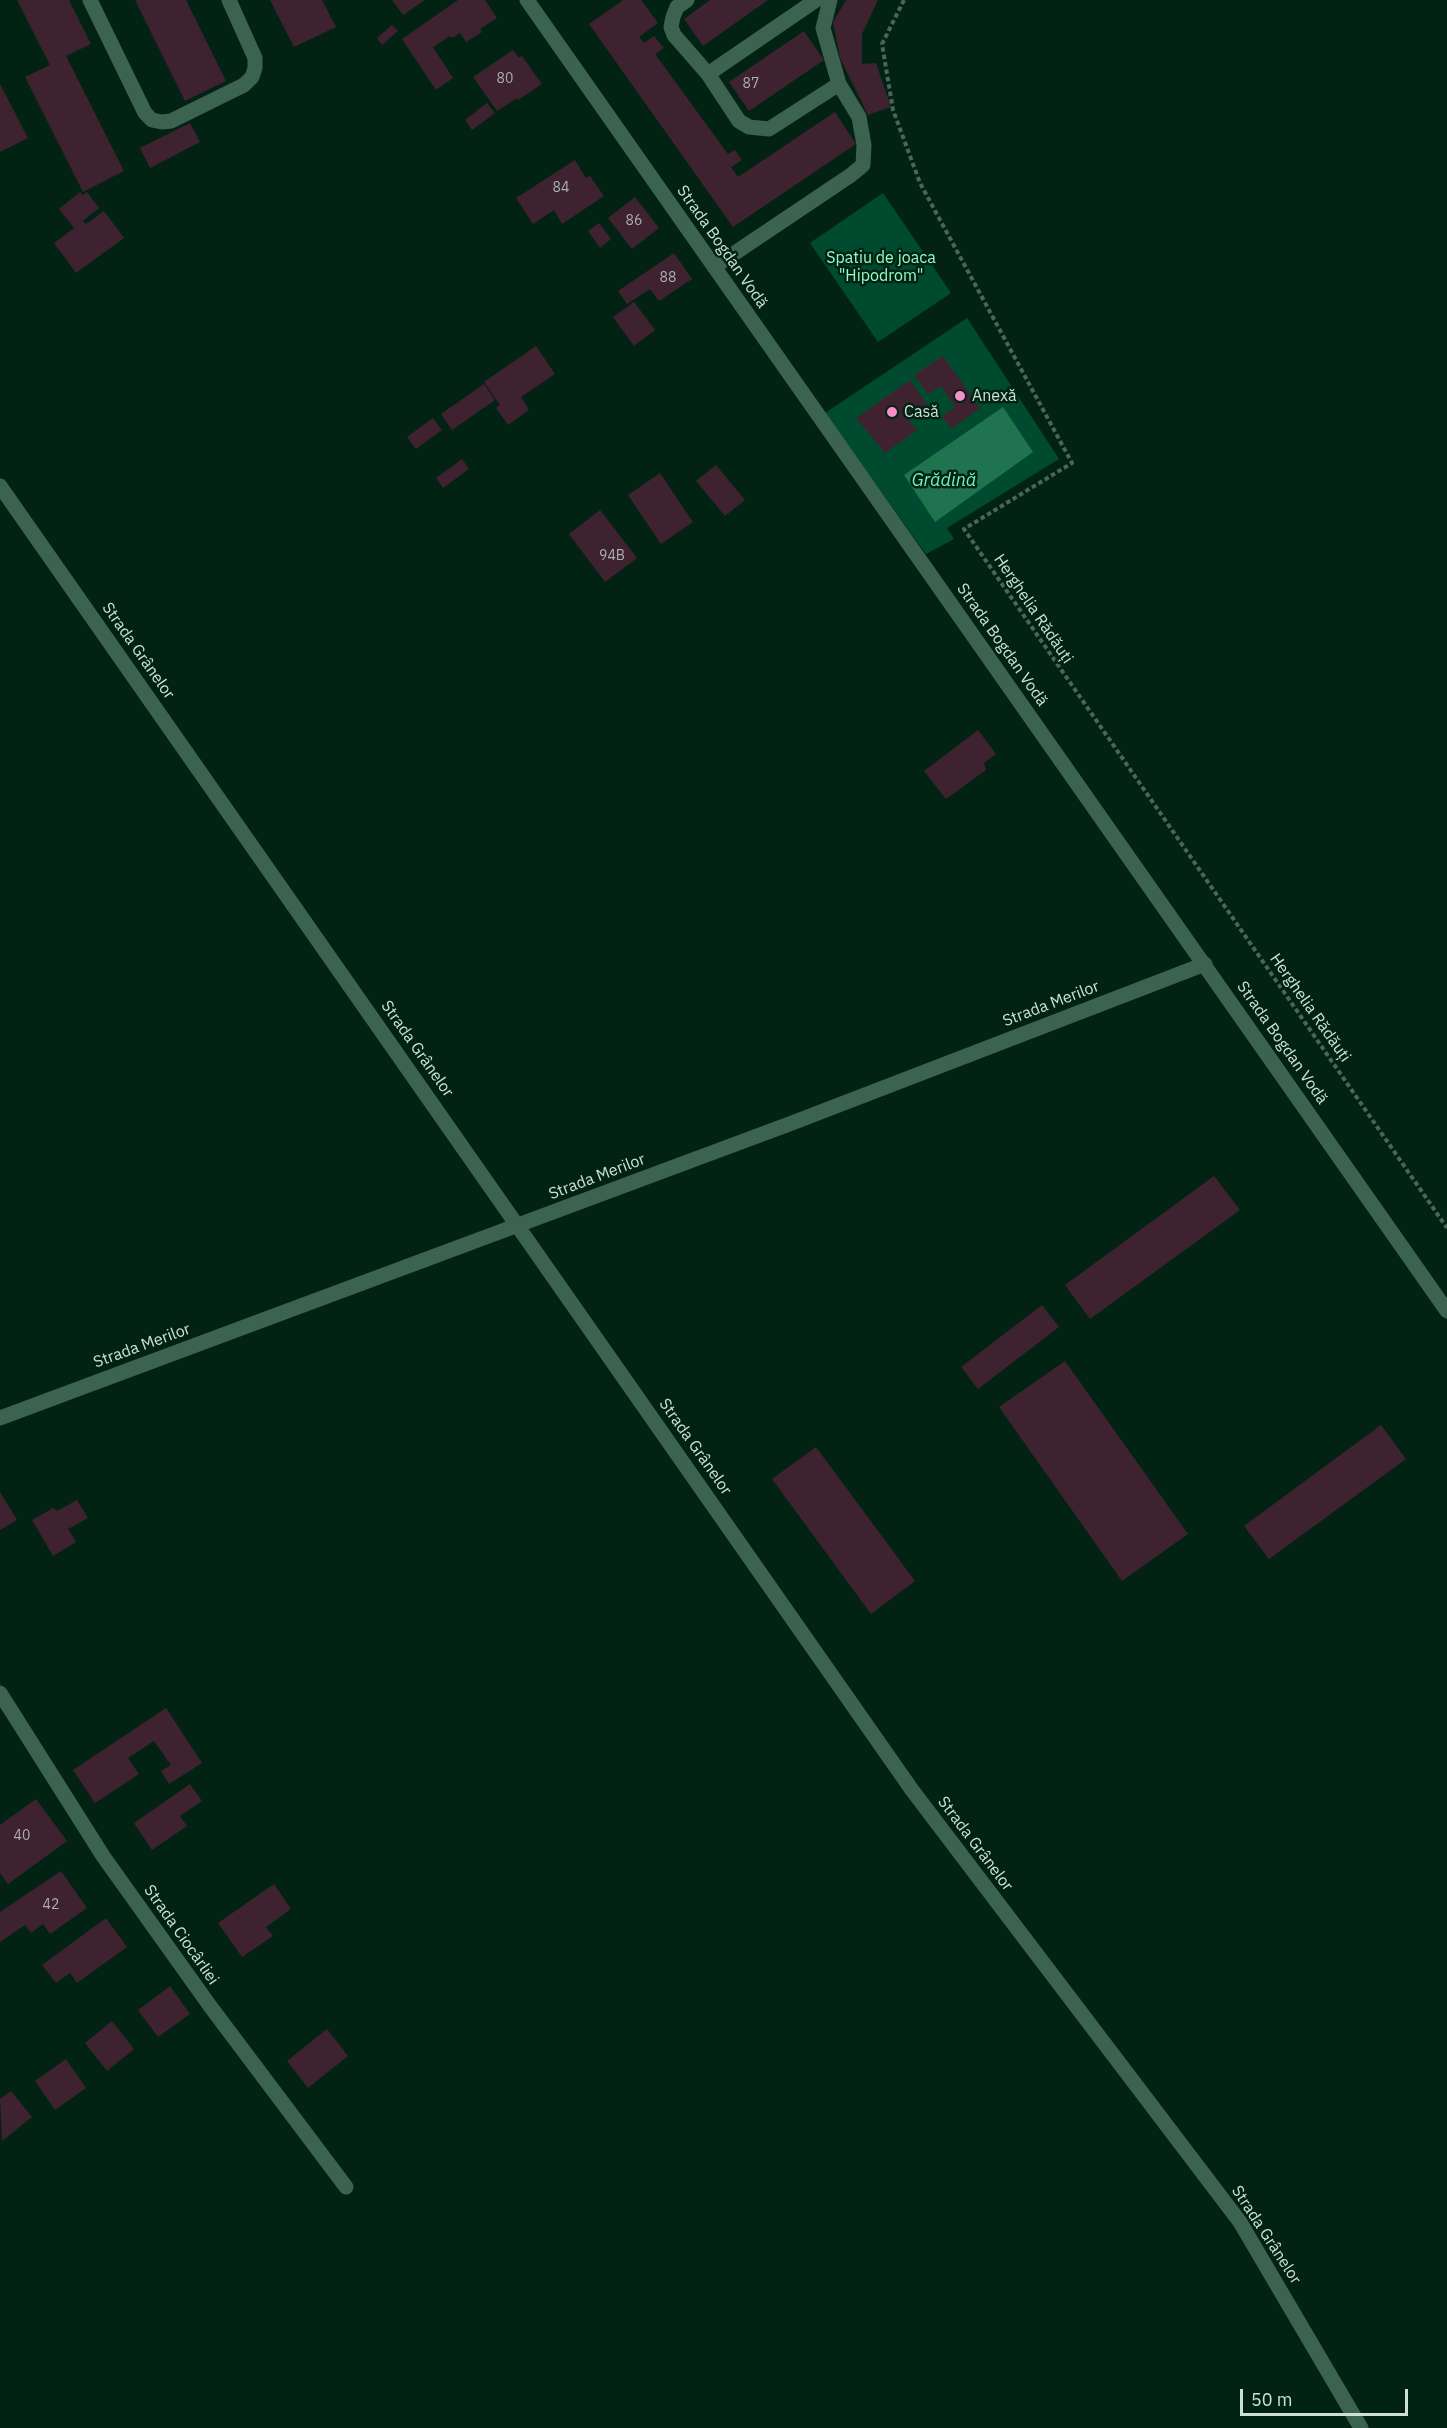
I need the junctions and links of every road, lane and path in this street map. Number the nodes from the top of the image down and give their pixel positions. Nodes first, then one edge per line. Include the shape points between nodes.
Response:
1 (90, 0) edge
2 (229, 0) edge
3 (527, 0) edge
4 (687, 0) edge
5 (816, 0) edge
6 (830, 0) edge
7 (904, 0) edge
8 (708, 74) junction
9 (839, 84) junction
10 (714, 267) junction
11 (0, 486) edge
12 (1205, 964) junction
13 (519, 1225) junction
14 (1447, 1228) edge
15 (1447, 1311) edge
16 (0, 1418) edge
17 (0, 1694) edge
18 (346, 2187) dead end
19 (1361, 2428) edge

1 - 2 street via 145,113 162,122 244,85 252,77 255,58
3 - 10 street, Strada Bogdan Vodă
4 - 8 street via 677,8 671,27
5 - 8 street
6 - 9 street via 823,28
7 - 14 path, Herghelia Rădăuți via 882,44 893,110 920,183 1072,463 964,529
8 - 9 street via 739,121 759,129 768,129
9 - 10 street via 860,117 863,165
10 - 12 street, Strada Bogdan Vodă
11 - 13 street, Strada Grânelor
12 - 13 street, Strada Merilor
12 - 15 street, Strada Bogdan Vodă
13 - 16 street, Strada Merilor
13 - 19 street, Strada Grânelor via 912,1790 1240,2222
17 - 18 street, Strada Ciocârliei via 104,1856

